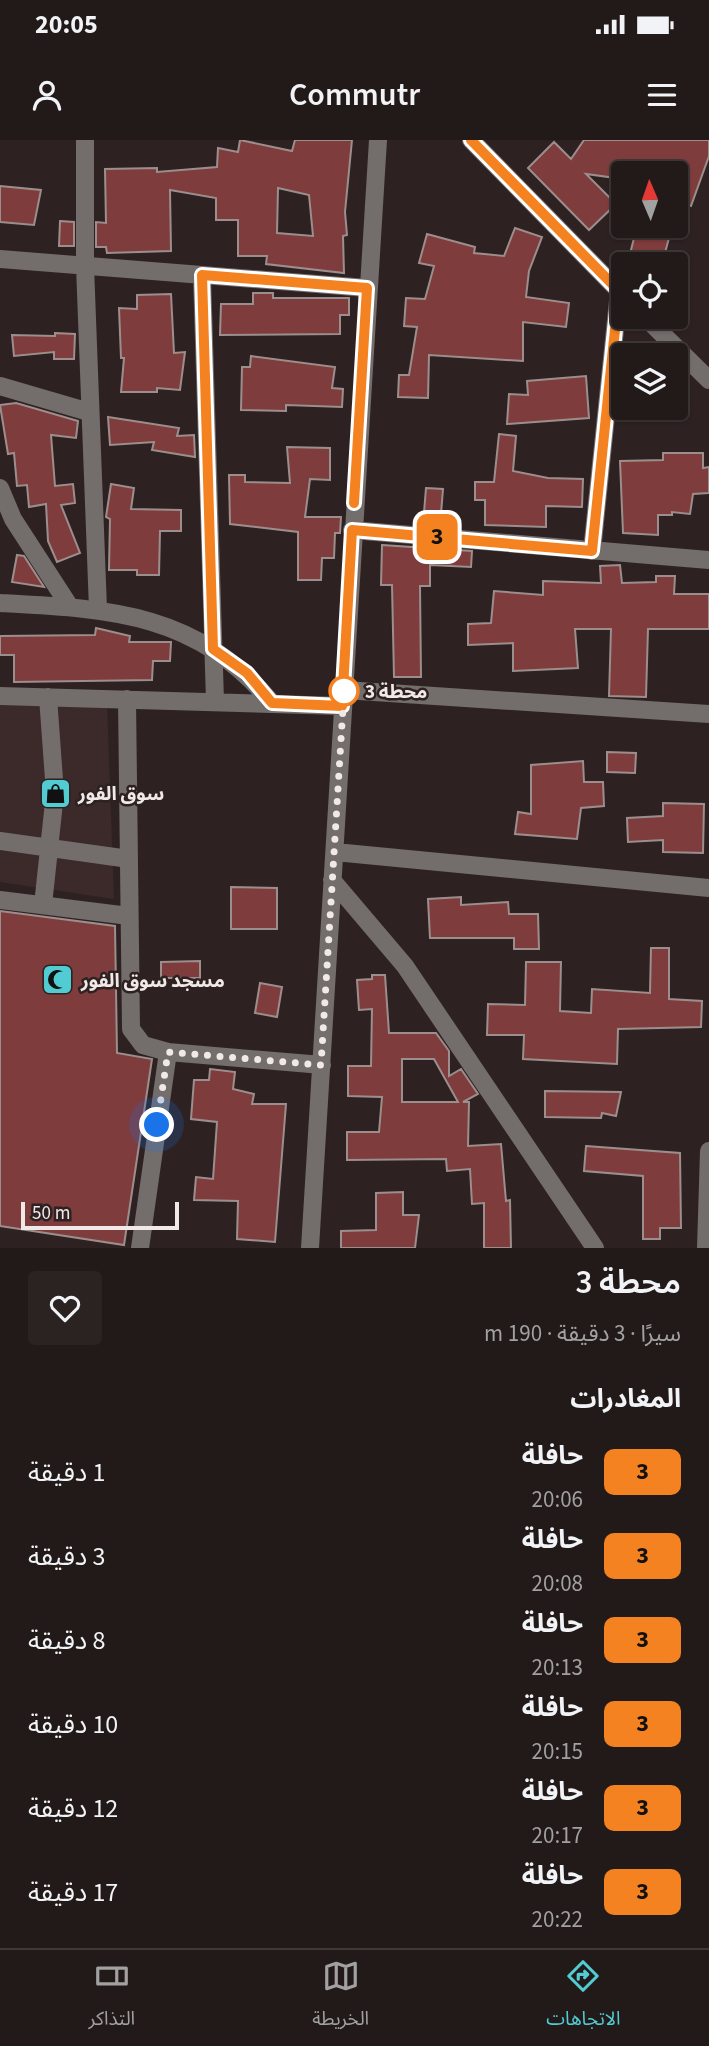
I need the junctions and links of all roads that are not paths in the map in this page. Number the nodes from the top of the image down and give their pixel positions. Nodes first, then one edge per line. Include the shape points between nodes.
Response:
1 (85, 140) edge
2 (378, 140) edge
3 (471, 140) edge
4 (0, 259) edge
5 (85, 266) junction
6 (202, 275) junction
7 (611, 283) edge
8 (367, 288) junction
9 (617, 329) edge
10 (657, 329) edge
11 (709, 380) edge
12 (0, 386) edge
13 (89, 412) junction
14 (0, 488) edge
15 (352, 530) junction
16 (592, 551) junction
17 (709, 560) edge
18 (0, 603) edge
19 (70, 607) junction
20 (98, 610) junction
21 (213, 649) junction
22 (0, 696) edge
23 (48, 697) junction
24 (343, 698) junction
25 (127, 699) junction
26 (215, 701) junction
27 (272, 703) junction
28 (709, 714) edge
29 (0, 841) edge
30 (49, 846) junction
31 (335, 852) junction
32 (129, 859) junction
33 (332, 880) junction
34 (709, 888) edge
35 (0, 900) edge
36 (43, 905) junction
37 (129, 916) junction
38 (168, 1052) junction
39 (321, 1065) junction
40 (709, 1151) edge
41 (140, 1248) edge
42 (310, 1248) edge
43 (596, 1248) edge
44 (706, 1248) edge

1 - 5 street
2 - 8 street
3 - 7 street
4 - 5 street
5 - 6 street
5 - 13 street
6 - 8 street
6 - 21 street
8 - 15 street
9 - 16 street
10 - 11 street
12 - 13 street
13 - 20 street
14 - 19 street via 13,519
15 - 16 street
15 - 24 street
16 - 17 street
18 - 19 street
19 - 20 street
20 - 21 street via 160,625
21 - 26 street
21 - 27 street via 247,673
22 - 23 street
23 - 25 street
23 - 30 street via 55,793
24 - 27 street
24 - 28 street
24 - 31 street
25 - 26 street
25 - 32 street
26 - 27 street
29 - 30 street
30 - 32 street
30 - 36 street
31 - 33 street
31 - 34 street
32 - 37 street
33 - 39 street
33 - 43 street via 405,966
35 - 36 street
36 - 37 street
37 - 38 street via 131,1029 143,1045
38 - 39 street
38 - 41 street
39 - 42 street
40 - 44 street

